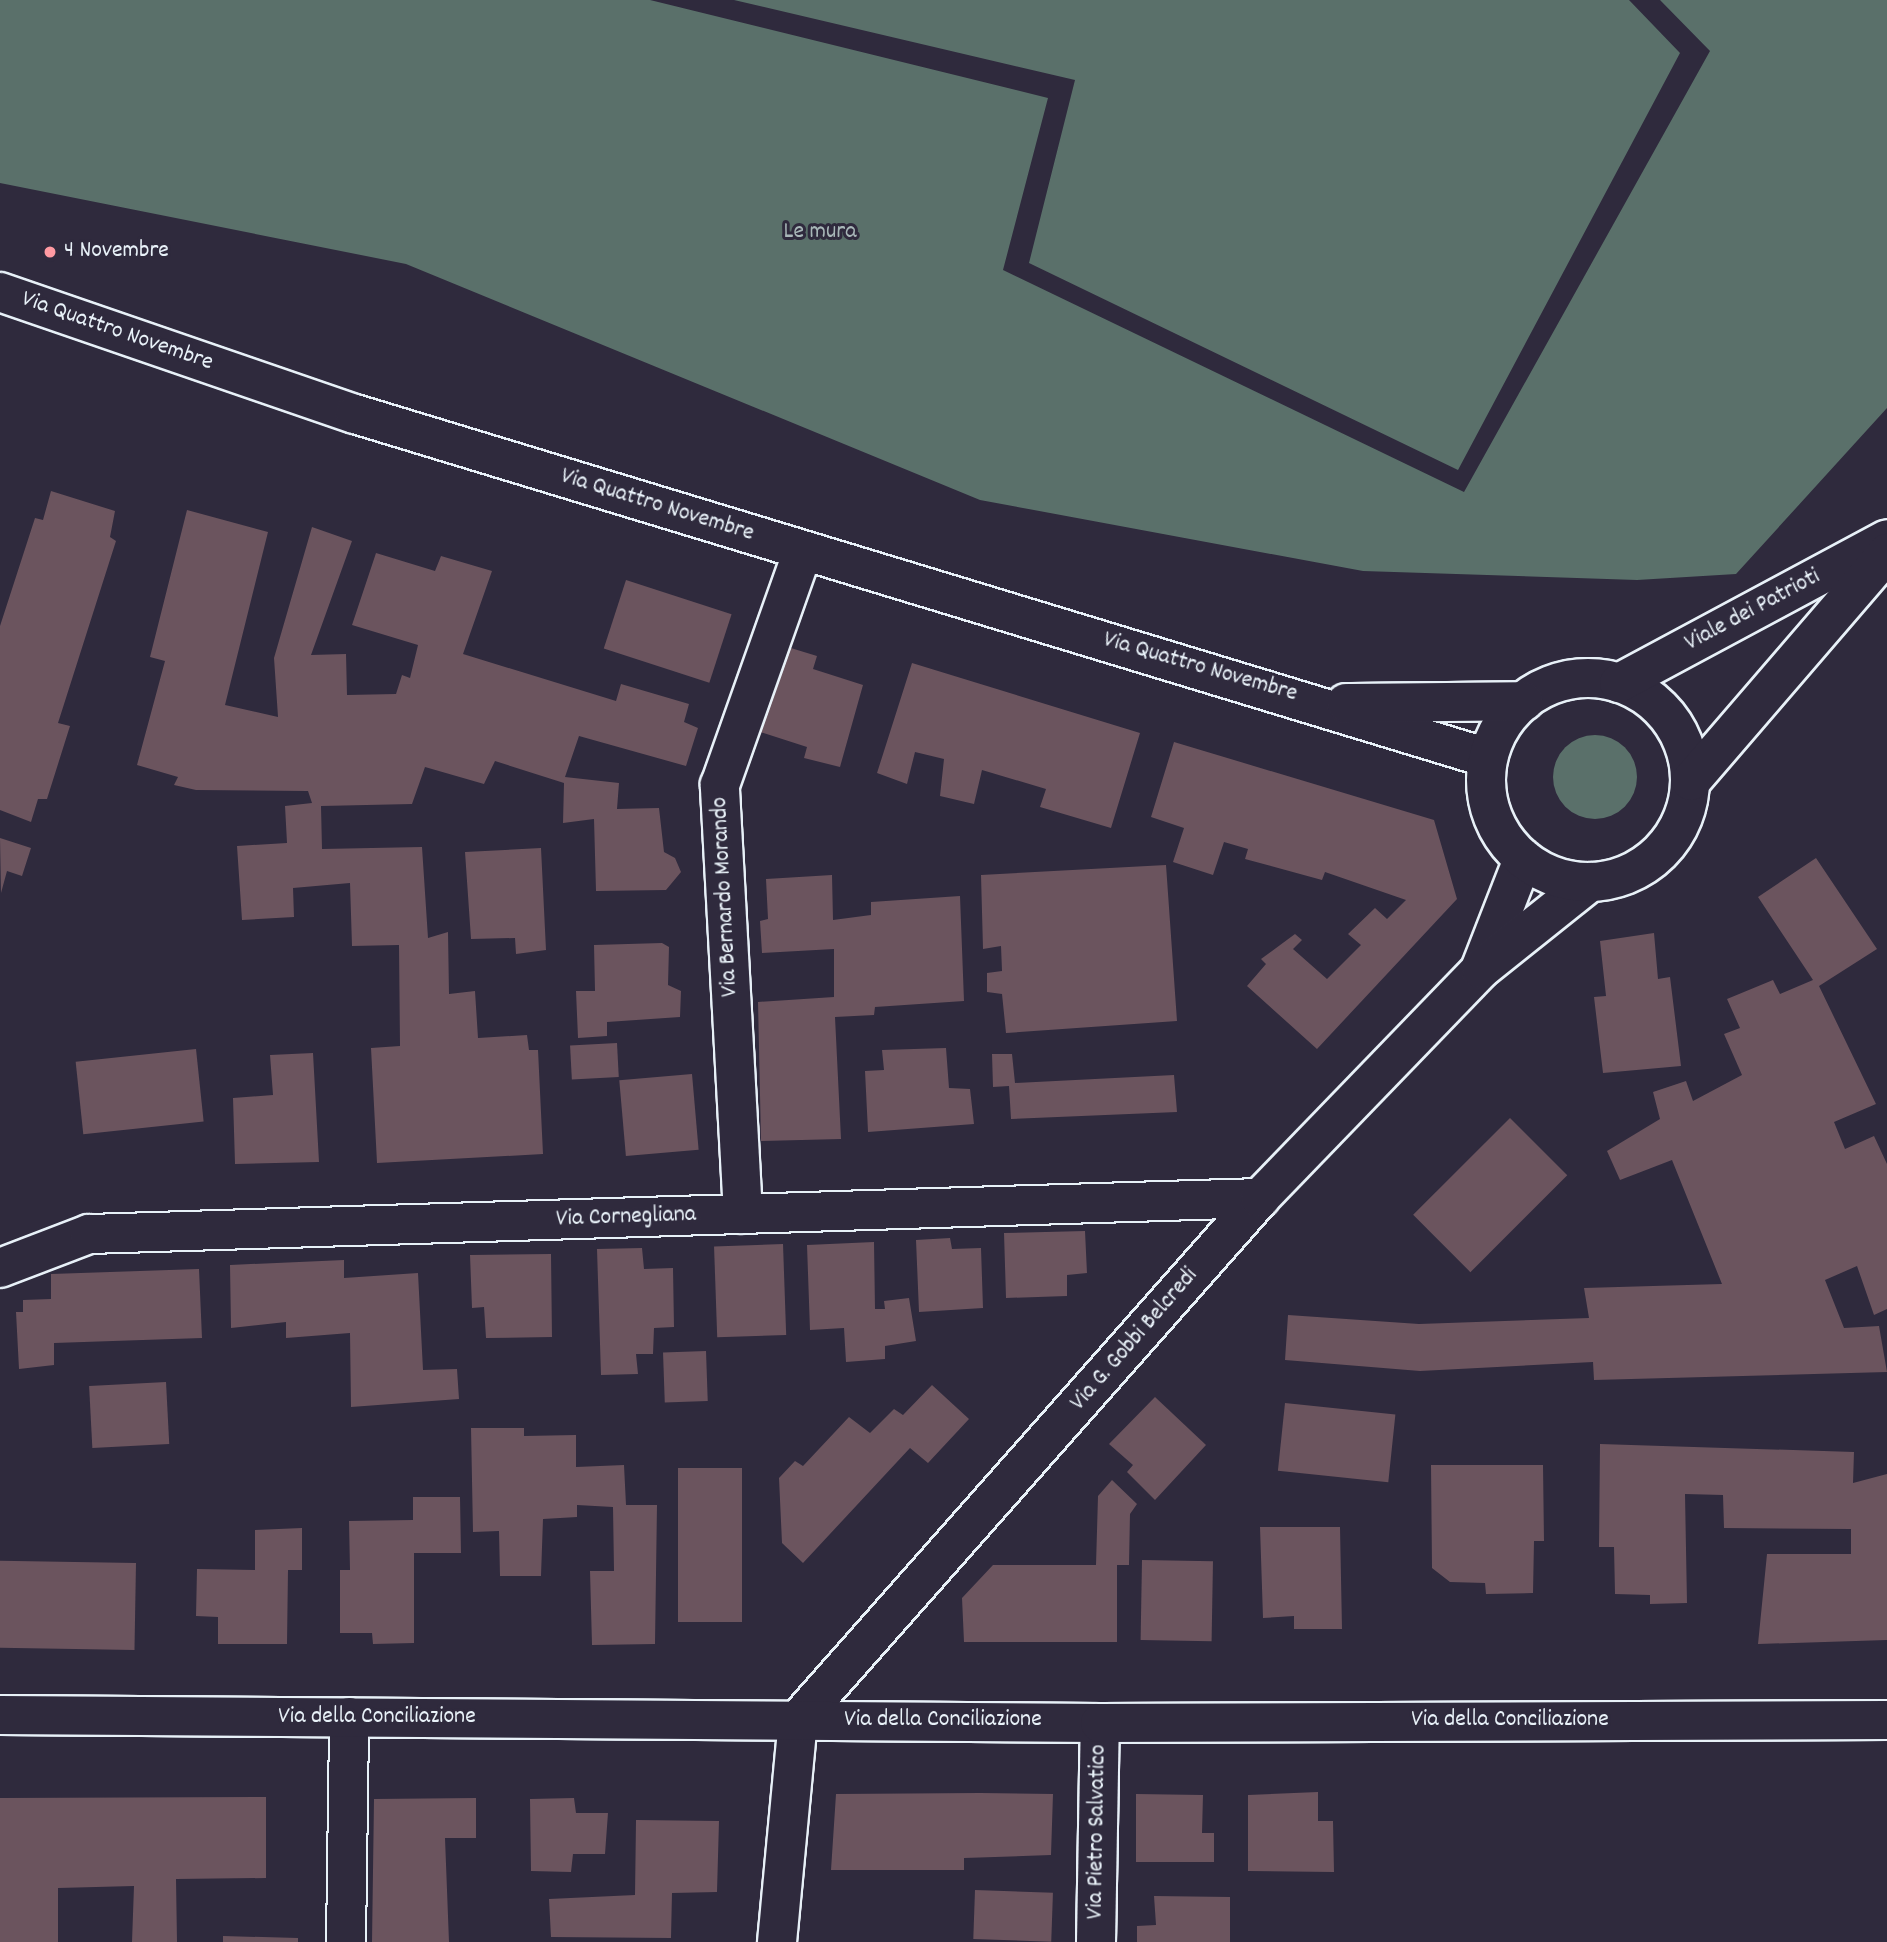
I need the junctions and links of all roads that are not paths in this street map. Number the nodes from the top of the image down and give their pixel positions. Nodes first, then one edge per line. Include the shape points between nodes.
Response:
1 (0, 292) edge
2 (1887, 539) edge
3 (803, 551) junction
4 (1887, 553) edge
5 (1619, 683) junction
6 (1524, 701) junction
7 (1319, 703) junction
8 (1488, 758) junction
9 (1691, 781) junction
10 (1523, 859) junction
11 (1590, 882) junction
12 (1481, 969) junction
13 (1260, 1198) junction
14 (743, 1214) junction
15 (0, 1268) edge
16 (0, 1715) edge
17 (349, 1717) junction
18 (799, 1720) junction
19 (1887, 1720) edge
20 (1100, 1723) junction
21 (346, 1942) edge
22 (777, 1942) edge
23 (1096, 1942) edge

1 - 3 main road, Via Quattro Novembre via 355,414
2 - 5 main road, Viale dei Patrioti
3 - 7 main road, Via Quattro Novembre
3 - 14 main road, Via Bernardo Morando via 720,785
4 - 9 main road, Viale dei Patrioti
5 - 6 main road, Viale dei Patrioti via 1586,678 1553,684
5 - 9 main road, Viale dei Patrioti via 1671,718 1686,750
6 - 7 main road, Via Quattro Novembre
6 - 8 main road, Viale dei Patrioti via 1501,726
7 - 8 main road, Via Quattro Novembre
8 - 10 main road, Viale dei Patrioti via 1491,813
9 - 11 main road, Viale dei Patrioti via 1686,812 1671,840 1649,862 1621,877
10 - 11 main road, Viale dei Patrioti via 1566,880
10 - 12 main road, Via G. Gobbi Belcredi
11 - 12 main road, Via G. Gobbi Belcredi
12 - 13 main road, Via G. Gobbi Belcredi
13 - 14 main road, Via Cornegliana
13 - 18 main road, Via G. Gobbi Belcredi
14 - 15 main road, Via Cornegliana via 89,1234
16 - 17 main road, Via della Conciliazione
17 - 18 main road, Via della Conciliazione
17 - 21 main road
18 - 20 main road, Via della Conciliazione
18 - 22 main road
19 - 20 main road, Via della Conciliazione
20 - 23 main road, Via Pietro Salvatico

